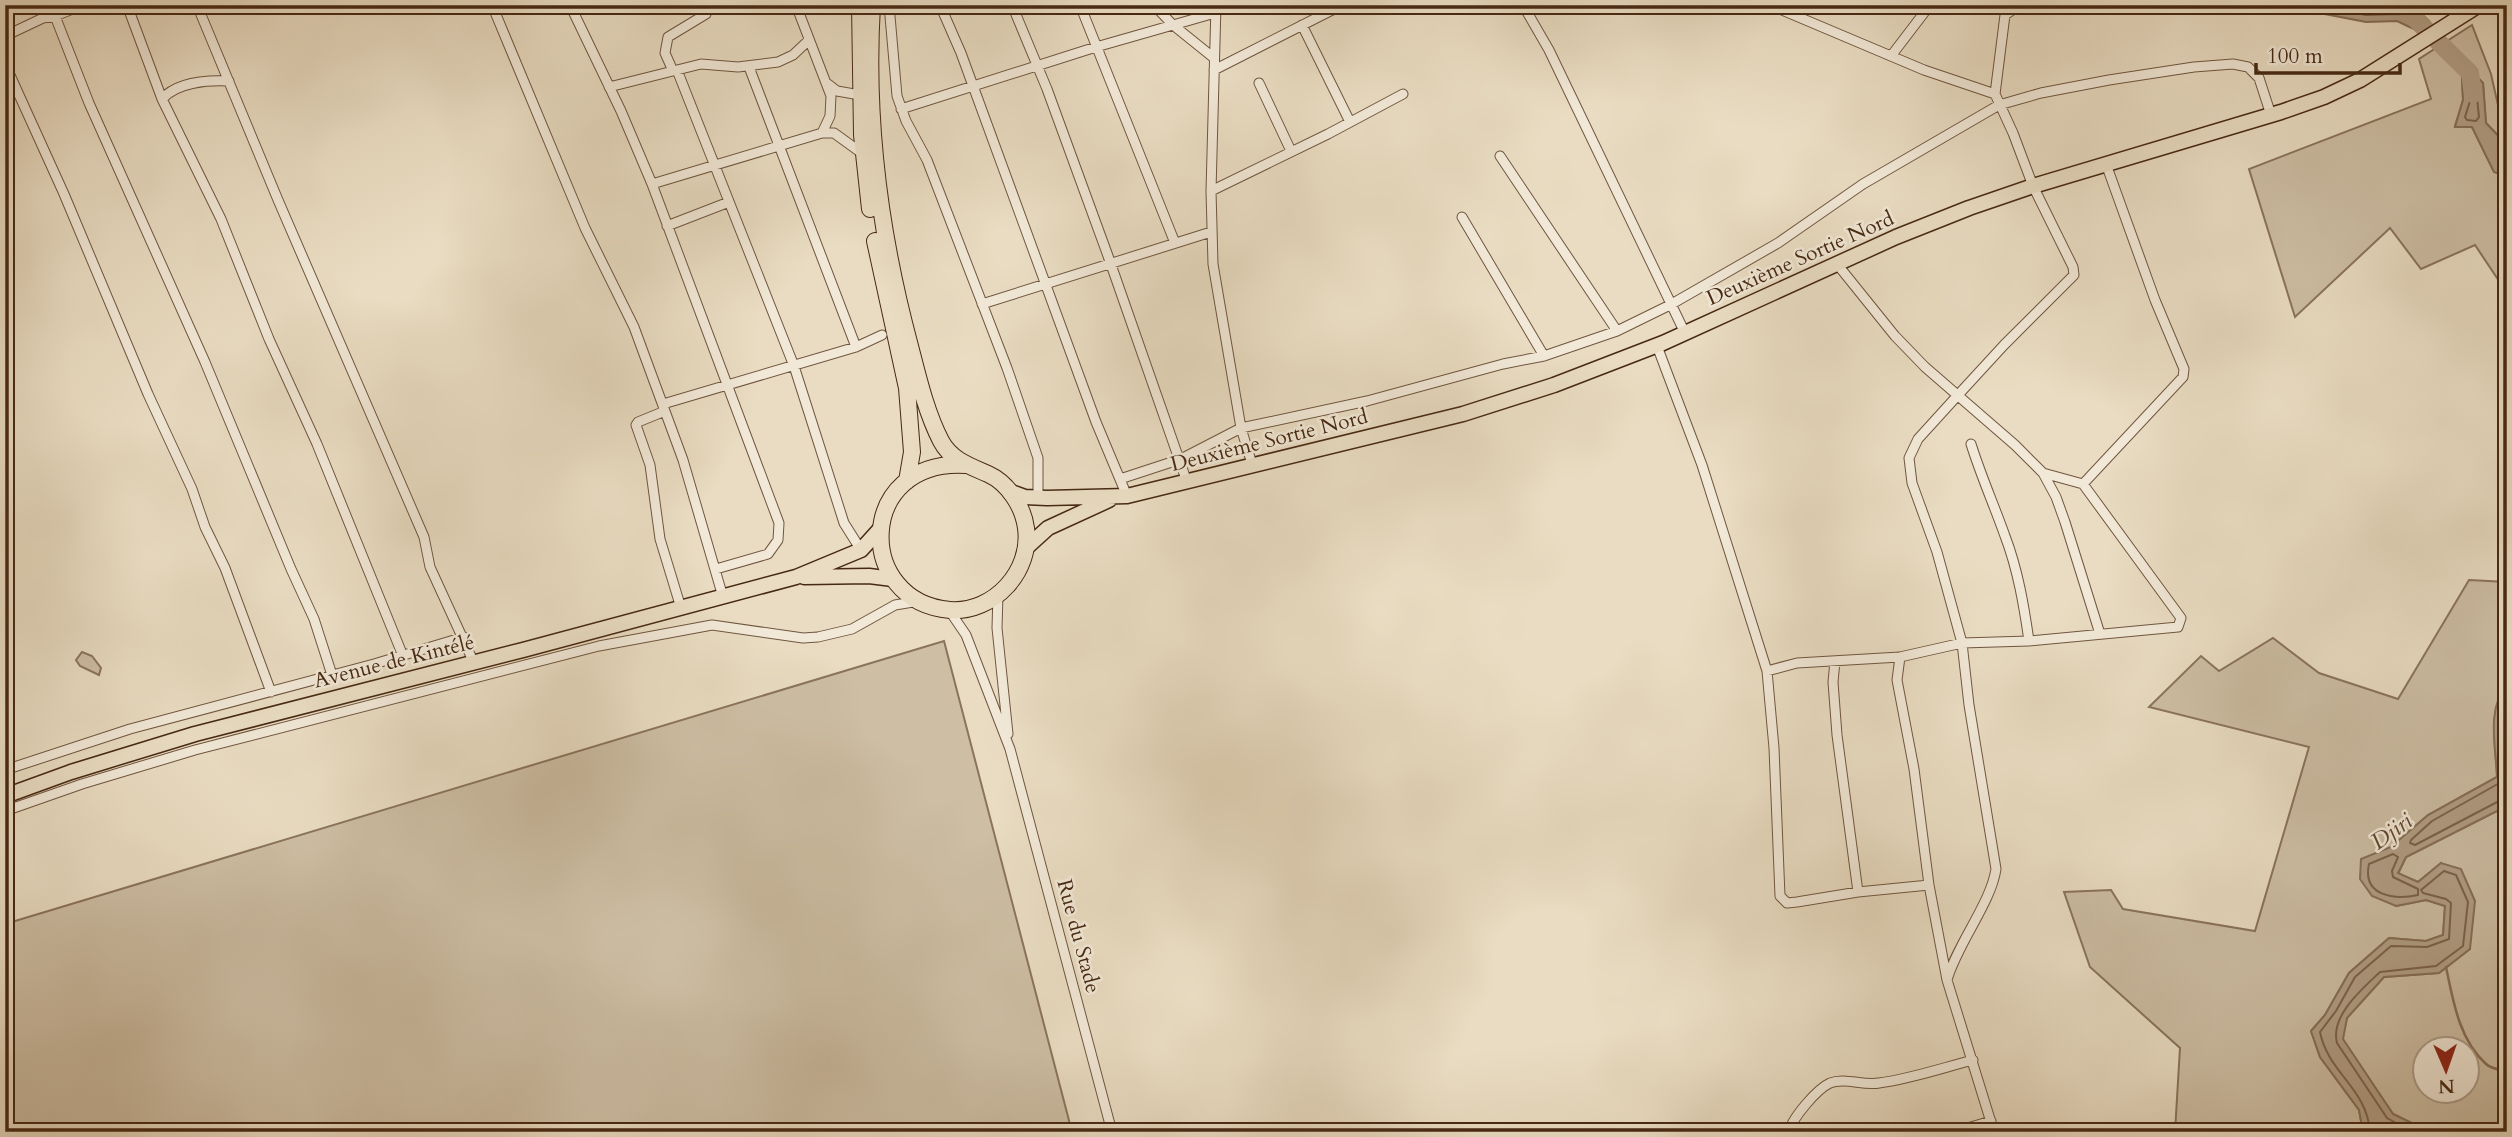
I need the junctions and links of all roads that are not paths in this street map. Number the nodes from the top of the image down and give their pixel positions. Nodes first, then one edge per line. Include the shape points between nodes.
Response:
1 (83, 5) edge
2 (127, 5) edge
3 (197, 5) edge
4 (492, 5) edge
5 (570, 5) edge
6 (710, 5) edge
7 (796, 5) edge
8 (860, 5) edge
9 (872, 5) edge
10 (889, 5) edge
11 (940, 5) edge
12 (1012, 5) edge
13 (1080, 5) edge
14 (1154, 5) edge
15 (1342, 5) edge
16 (1522, 5) edge
17 (1770, 5) edge
18 (1930, 5) edge
19 (2020, 5) edge
20 (2479, 5) edge
21 (1215, 9) edge
22 (55, 16) junction
23 (1173, 25) junction
24 (1302, 25) junction
25 (5, 36) edge
26 (809, 40) junction
27 (1096, 47) junction
28 (1891, 56) junction
29 (1214, 58) junction
30 (5, 64) edge
31 (1037, 65) junction
32 (749, 66) junction
33 (675, 70) junction
34 (1214, 70) junction
35 (229, 81) junction
36 (1259, 83) dead end
37 (828, 85) junction
38 (972, 86) junction
39 (609, 87) junction
40 (1403, 94) dead end
41 (1995, 94) junction
42 (860, 95) junction
43 (162, 99) junction
44 (1999, 105) junction
45 (901, 109) junction
46 (2271, 115) junction
47 (1350, 122) junction
48 (822, 133) junction
49 (778, 147) junction
50 (1291, 151) junction
51 (863, 154) junction
52 (1500, 156) dead end
53 (2106, 164) junction
54 (714, 165) junction
55 (652, 184) junction
56 (2033, 186) junction
57 (1211, 191) junction
58 (729, 202) junction
59 (1462, 217) dead end
60 (667, 226) junction
61 (1211, 232) junction
62 (1175, 243) junction
63 (1111, 264) junction
64 (1837, 264) junction
65 (1047, 285) junction
66 (982, 304) junction
67 (1670, 305) junction
68 (1617, 331) junction
69 (1685, 333) junction
70 (882, 335) dead end
71 (1657, 346) junction
72 (856, 347) junction
73 (1544, 356) junction
74 (794, 366) junction
75 (728, 384) junction
76 (1958, 395) junction
77 (664, 408) junction
78 (1241, 428) junction
79 (1971, 444) dead end
80 (1181, 459) junction
81 (1252, 464) junction
82 (966, 465) junction
83 (2043, 473) junction
84 (1120, 479) junction
85 (907, 481) junction
86 (1187, 482) junction
87 (2083, 484) junction
88 (1011, 492) junction
89 (1122, 496) junction
90 (1038, 498) junction
91 (880, 529) junction
92 (1026, 548) junction
93 (861, 550) junction
94 (716, 569) junction
95 (796, 577) junction
96 (893, 579) junction
97 (998, 595) junction
98 (723, 597) junction
99 (919, 601) junction
100 (681, 608) junction
101 (949, 610) junction
102 (2100, 634) junction
103 (464, 637) junction
104 (2029, 641) junction
105 (1962, 643) junction
106 (403, 656) junction
107 (1900, 657) junction
108 (1835, 661) junction
109 (474, 663) junction
110 (1767, 671) junction
111 (332, 675) junction
112 (271, 692) junction
113 (1010, 749) junction
114 (5, 770) edge
115 (5, 796) edge
116 (5, 811) edge
117 (1929, 885) junction
118 (1858, 892) junction
119 (1947, 980) junction
120 (1973, 1060) junction
121 (1992, 1121) junction
122 (1112, 1132) edge
123 (1789, 1132) edge
124 (1954, 1132) edge
125 (1994, 1132) edge

1 - 22 street
2 - 43 street
3 - 35 street
4 - 77 street via 585,228 634,327
5 - 39 street
6 - 33 street via 706,14 668,37 665,49
7 - 26 street
8 - 42 highway
9 - 82 highway via 874,150 891,269 932,418 942,443
10 - 45 street
11 - 38 street
12 - 31 street
13 - 27 street
14 - 23 street
15 - 24 street
16 - 67 street via 1549,50
17 - 28 street
18 - 28 street
19 - 41 street via 2005,15
20 - 46 main road, Deuxième Sortie Nord via 2346,88
21 - 23 street
21 - 29 street
22 - 25 street
22 - 111 street via 314,620
23 - 27 street
23 - 29 street
24 - 34 street
24 - 47 street
26 - 32 street via 786,59
26 - 37 street
27 - 31 street
27 - 62 street
28 - 41 street
29 - 34 street
30 - 112 street via 192,489
31 - 38 street
31 - 63 street
32 - 33 street via 708,63
32 - 49 street
33 - 39 street
33 - 54 street
34 - 57 street
35 - 43 street via 192,84 174,89
35 - 103 street via 424,537 430,567
36 - 50 street
37 - 42 street
37 - 48 street via 830,116
38 - 45 street
38 - 65 street
39 - 55 street
40 - 47 street
41 - 44 street
42 - 51 highway
43 - 106 street via 221,219
44 - 46 street via 2109,80 2233,64 2248,67 2259,78
44 - 56 street
44 - 67 street
45 - 66 street via 927,160
46 - 53 main road, Deuxième Sortie Nord
47 - 50 street
48 - 49 street
48 - 51 street via 834,133
49 - 54 street
49 - 72 street
50 - 57 street
51 - 85 highway via 878,259 907,388 912,452
52 - 68 street
53 - 56 main road, Deuxième Sortie Nord
53 - 87 street via 2184,369 2183,377
54 - 55 street
54 - 58 street
55 - 60 street
56 - 64 main road, Deuxième Sortie Nord via 1932,222
56 - 76 street via 2074,275
57 - 61 street
58 - 60 street
58 - 74 street
59 - 73 street
60 - 75 street
61 - 62 street
61 - 78 street
62 - 63 street
63 - 65 street
63 - 80 street
64 - 69 main road, Deuxième Sortie Nord
64 - 76 street via 1895,336
65 - 66 street
65 - 84 street
66 - 90 street via 1036,452
67 - 68 street
67 - 69 street
68 - 73 street
69 - 71 main road, Deuxième Sortie Nord
70 - 72 street
71 - 81 main road, Deuxième Sortie Nord via 1475,410
71 - 110 street via 1702,465
72 - 74 street
73 - 78 street
74 - 75 street
74 - 93 street via 845,523
75 - 77 street
75 - 94 street via 779,531 768,554
76 - 83 street
76 - 105 street via 1918,439 1909,458 1912,483
77 - 94 street
77 - 100 street via 636,425 650,465 660,540
78 - 80 street
78 - 81 street
79 - 104 street via 2016,569
80 - 84 street
80 - 86 street
81 - 86 main road, Deuxième Sortie Nord
82 - 85 highway via 934,467
82 - 88 highway via 991,475
83 - 87 street
83 - 102 street via 2056,497
84 - 89 street
85 - 91 highway via 889,503
86 - 89 main road, Deuxième Sortie Nord
87 - 102 street via 2180,618 2178,627 2172,629
88 - 90 main road, Deuxième Sortie Nord
88 - 92 highway via 1024,519
89 - 90 main road, Deuxième Sortie Nord
89 - 92 main road, Deuxième Sortie Nord via 1048,527
91 - 93 main road, Avenue de Kintélé
91 - 96 highway via 880,547
92 - 97 highway via 1021,566
93 - 95 main road, Avenue de Kintélé
94 - 98 street
95 - 96 main road, Avenue de Kintélé
95 - 98 main road, Avenue de Kintélé
96 - 99 highway
97 - 101 highway via 967,609
97 - 113 street, Rue du Stade via 1000,677
98 - 100 main road, Avenue de Kintélé
99 - 101 highway
99 - 116 street via 895,606 852,629 818,638 712,625 599,646 195,750
100 - 109 main road, Avenue de Kintélé
101 - 113 street, Rue du Stade via 966,635
102 - 104 street
103 - 106 street
103 - 109 street
104 - 105 street
105 - 107 street
105 - 119 street via 1996,869
106 - 111 street
107 - 108 street
107 - 117 street via 1898,680
108 - 110 street via 1797,663
108 - 118 street via 1837,736
109 - 115 main road, Avenue de Kintélé via 195,734
110 - 118 street via 1780,896 1787,903
111 - 112 street
112 - 114 street via 130,729
113 - 122 street, Rue du Stade
117 - 118 street
117 - 119 street
119 - 120 street
120 - 121 street
120 - 123 street via 1878,1084 1829,1084 1799,1112
121 - 124 street
121 - 125 street

